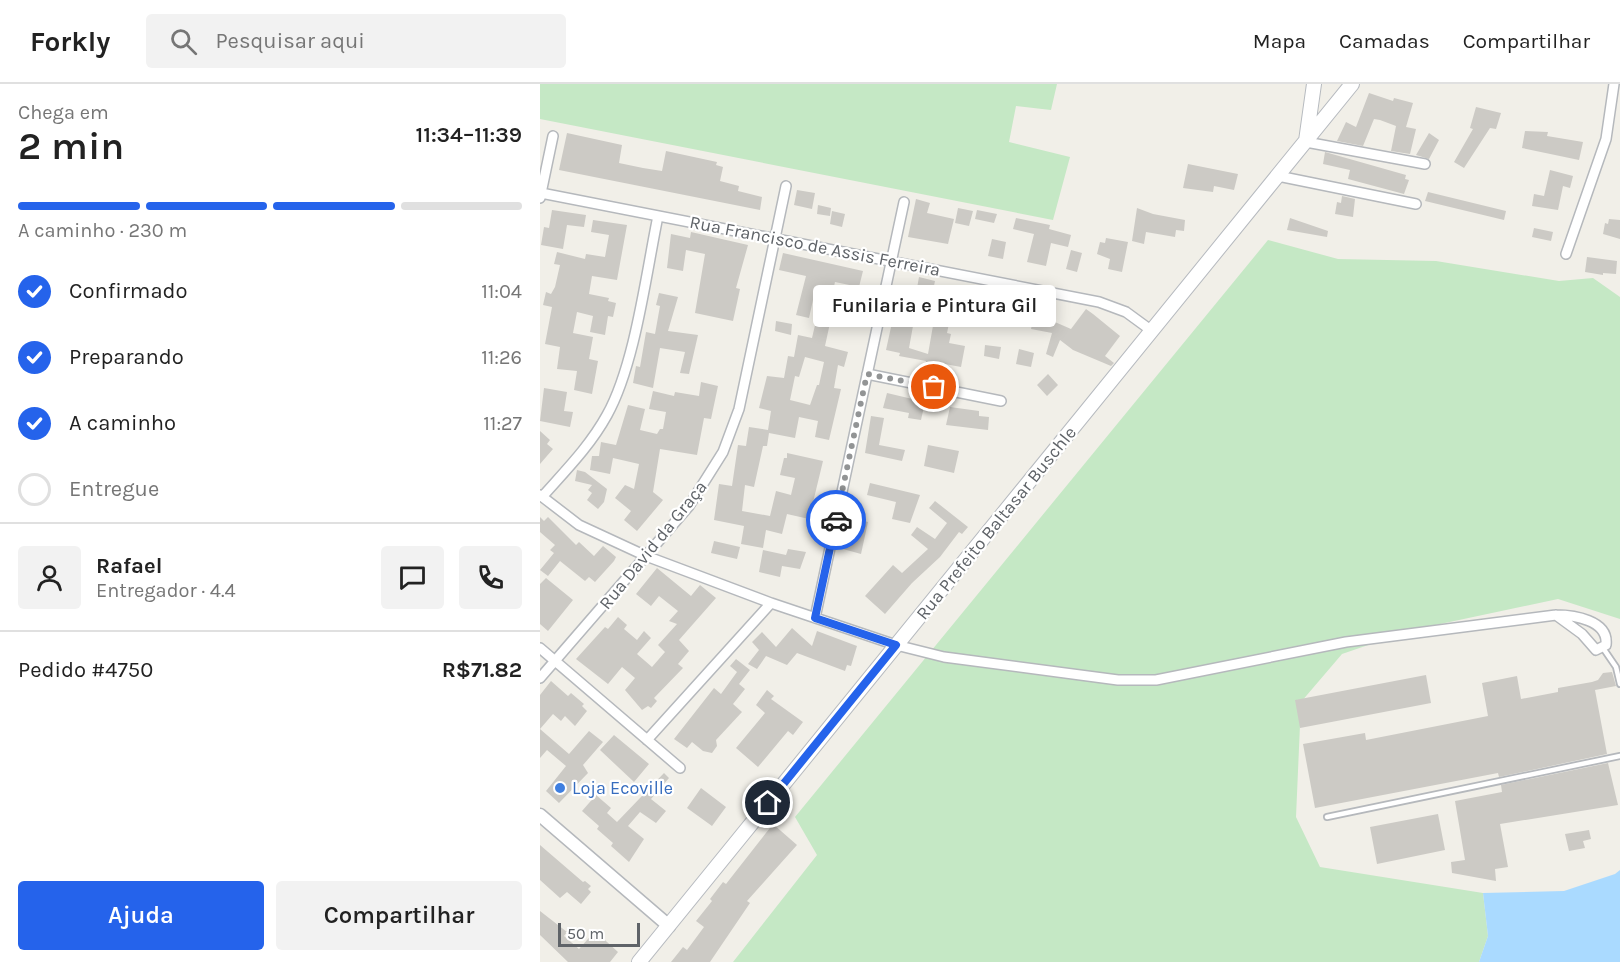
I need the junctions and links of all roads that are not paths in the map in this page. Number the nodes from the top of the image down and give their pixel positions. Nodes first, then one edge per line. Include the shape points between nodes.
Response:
1 (1353, 84) edge
2 (1614, 84) edge
3 (1314, 86) edge
4 (1336, 104) junction
5 (553, 136) dead end
6 (1306, 142) junction
7 (1425, 164) dead end
8 (1278, 176) junction
9 (786, 186) dead end
10 (541, 196) edge
11 (904, 202) dead end
12 (1416, 204) dead end
13 (658, 216) junction
14 (775, 238) junction
15 (1566, 254) dead end
16 (892, 261) junction
17 (1152, 331) junction
18 (867, 374) junction
19 (1001, 401) dead end
20 (541, 496) edge
21 (646, 556) junction
22 (771, 603) junction
23 (1556, 615) junction
24 (815, 618) junction
25 (1596, 626) junction
26 (1584, 636) junction
27 (896, 645) junction
28 (540, 648) edge
29 (1603, 648) junction
30 (555, 661) junction
31 (540, 678) edge
32 (1620, 684) edge
33 (647, 740) junction
34 (1620, 756) edge
35 (680, 768) dead end
36 (540, 815) edge
37 (1327, 817) dead end
38 (669, 926) junction
39 (639, 962) edge

1 - 4 main road, Rua Prefeito Baltasar Buschle
2 - 15 street via 1606,139
3 - 4 main road via 1323,104
3 - 6 main road
4 - 6 main road, Rua Prefeito Baltasar Buschle
5 - 10 street
6 - 7 street
6 - 8 main road, Rua Prefeito Baltasar Buschle
8 - 12 street
8 - 17 main road, Rua Prefeito Baltasar Buschle
9 - 14 street, Rua David da Graça
10 - 13 street, Rua Francisco de Assis Ferreira
11 - 16 street
13 - 14 street, Rua Francisco de Assis Ferreira
13 - 20 street via 630,346 612,405 585,447
14 - 16 street, Rua Francisco de Assis Ferreira
14 - 21 street, Rua David da Graça via 732,431 700,491
16 - 17 street, Rua Francisco de Assis Ferreira via 1107,304
16 - 18 street
17 - 27 main road, Rua Prefeito Baltasar Buschle
18 - 19 street
18 - 24 street
20 - 21 street via 579,525
21 - 22 street
21 - 30 street, Rua David da Graça
22 - 24 street
22 - 33 street
23 - 25 street via 1588,619
23 - 26 street
23 - 27 street via 1346,642 1176,677 1138,681 944,657
24 - 27 street
25 - 26 street
25 - 29 street via 1607,639
26 - 29 street via 1596,650
27 - 38 main road, Rua Prefeito Baltasar Buschle
28 - 30 street
29 - 32 lane via 1616,667
30 - 31 street, Rua David da Graça
30 - 33 street
33 - 35 street
34 - 37 lane
36 - 38 street
38 - 39 main road, Rua Prefeito Baltasar Buschle

